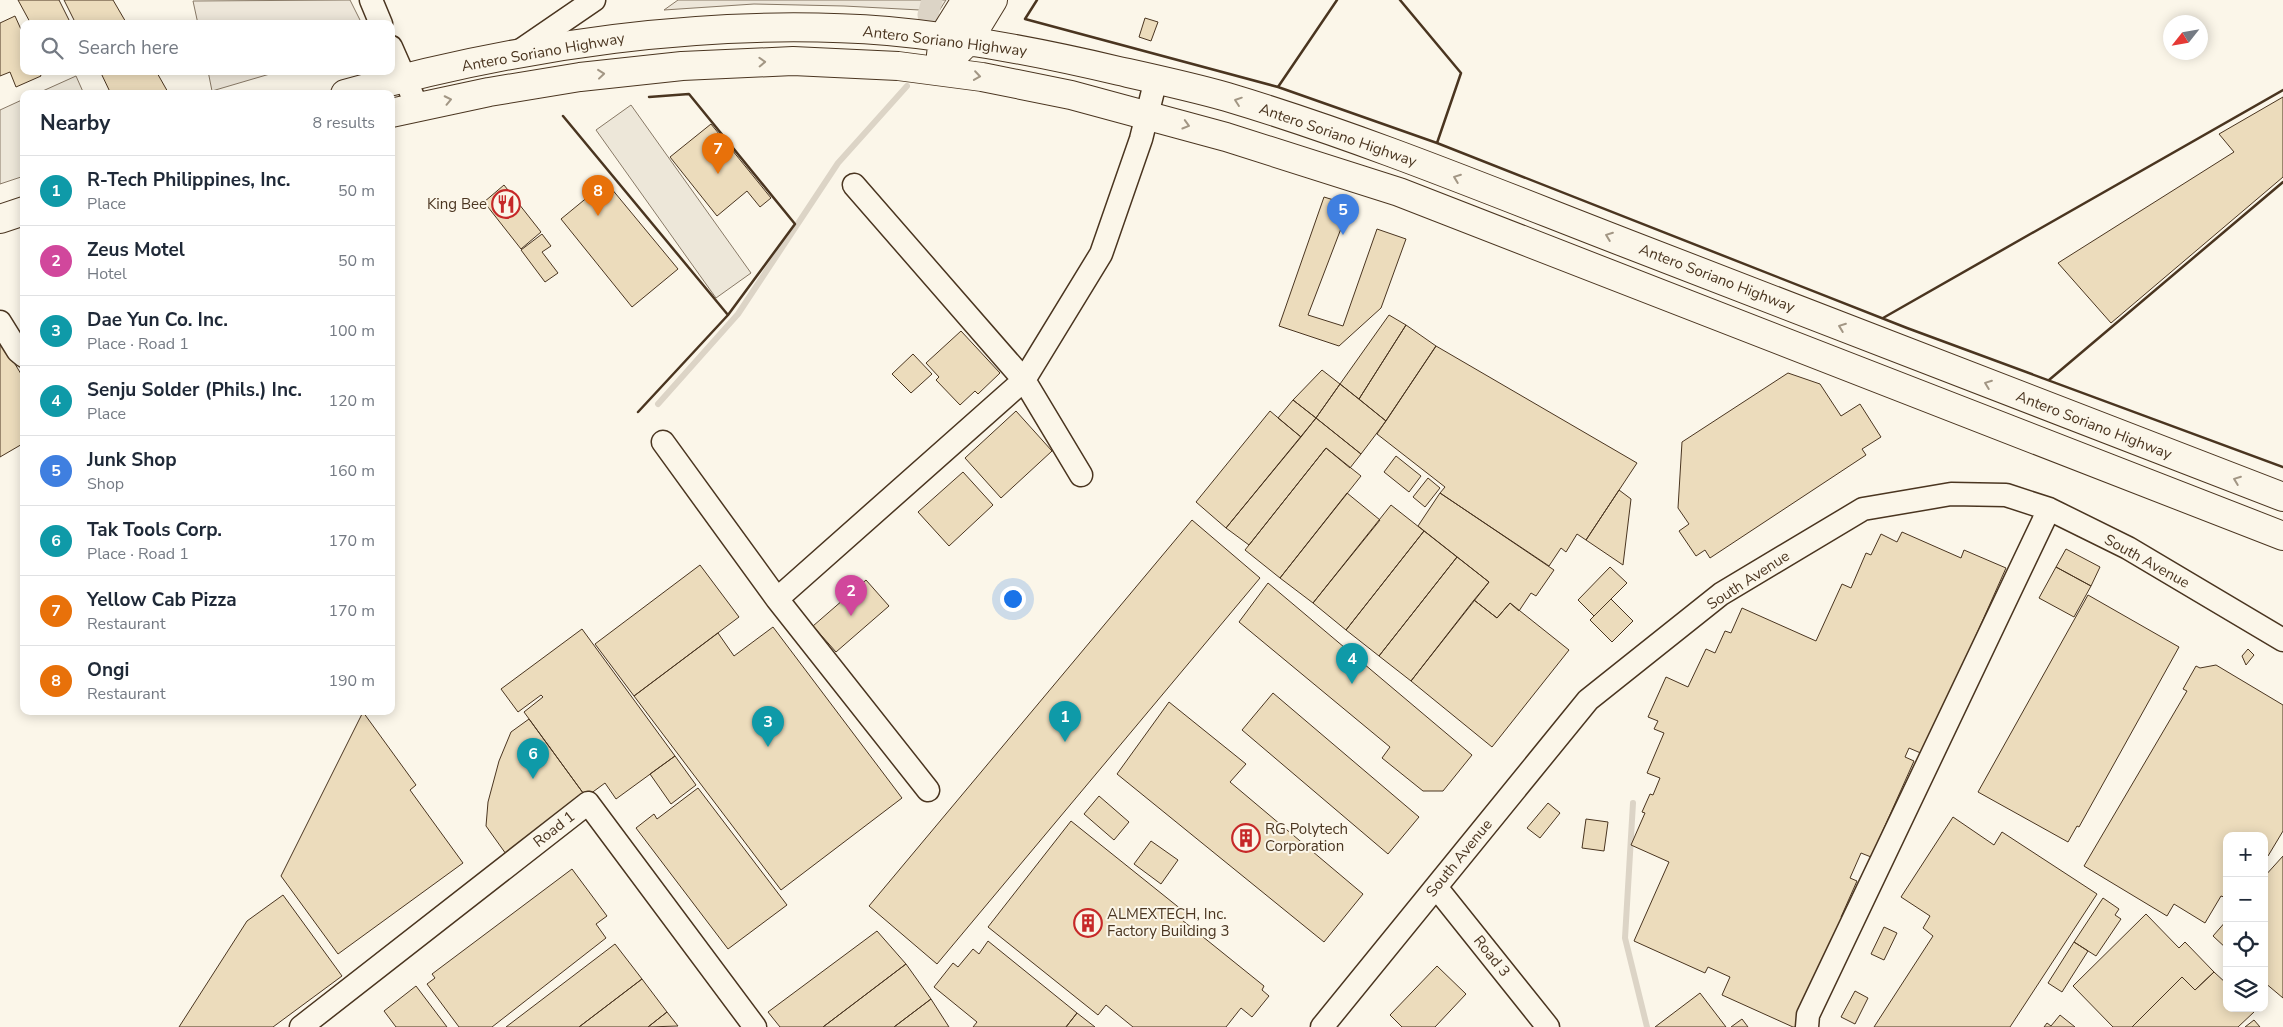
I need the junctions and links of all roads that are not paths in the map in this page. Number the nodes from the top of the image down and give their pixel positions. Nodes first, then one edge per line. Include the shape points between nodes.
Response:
1 (371, 0) edge
2 (594, 0) edge
3 (966, 0) edge
4 (993, 0) edge
5 (379, 20) edge
6 (956, 39) junction
7 (395, 56) edge
8 (512, 56) junction
9 (939, 71) junction
10 (405, 78) junction
11 (1156, 79) junction
12 (361, 90) edge
13 (418, 106) junction
14 (395, 112) edge
15 (1148, 114) junction
16 (854, 186) dead end
17 (20, 213) edge
18 (0, 219) edge
19 (0, 322) edge
20 (20, 353) edge
21 (1024, 380) junction
22 (663, 442) dead end
23 (1081, 475) dead end
24 (2283, 497) edge
25 (2049, 509) junction
26 (2283, 536) edge
27 (777, 599) junction
28 (2283, 640) edge
29 (928, 790) dead end
30 (1436, 886) junction
31 (301, 1027) edge
32 (755, 1027) edge
33 (1322, 1027) edge
34 (1548, 1027) edge
35 (1807, 1027) edge

1 - 5 street
2 - 8 street
3 - 6 main road
4 - 6 main road
6 - 8 main road, Antero Soriano Highway via 865,30 734,29 615,39
6 - 9 main road
6 - 11 main road, Antero Soriano Highway via 1061,57
7 - 10 street
8 - 10 main road, Antero Soriano Highway
13 -> 9 main road, Antero Soriano Highway via 571,78 682,66 827,61
9 -> 15 main road, Antero Soriano Highway via 1007,81
10 - 12 main road, Antero Soriano Highway
10 - 13 street
11 - 15 street
24 -> 11 main road, Antero Soriano Highway via 1386,150 1226,97
13 - 14 main road, Antero Soriano Highway
15 - 21 street via 1101,254
15 -> 26 main road, Antero Soriano Highway via 1399,192
16 - 21 street
17 - 18 main road
19 - 20 street
21 - 23 street
21 - 27 street
22 - 27 street
25 - 28 street, South Avenue via 2128,548
25 - 30 street, South Avenue via 2006,496 1951,494 1863,509 1721,594 1588,700
25 - 35 street via 1808,1015
27 - 29 street
30 - 33 street, South Avenue
30 - 34 street, Road 3
31 - 32 street, Road 1 via 588,803

